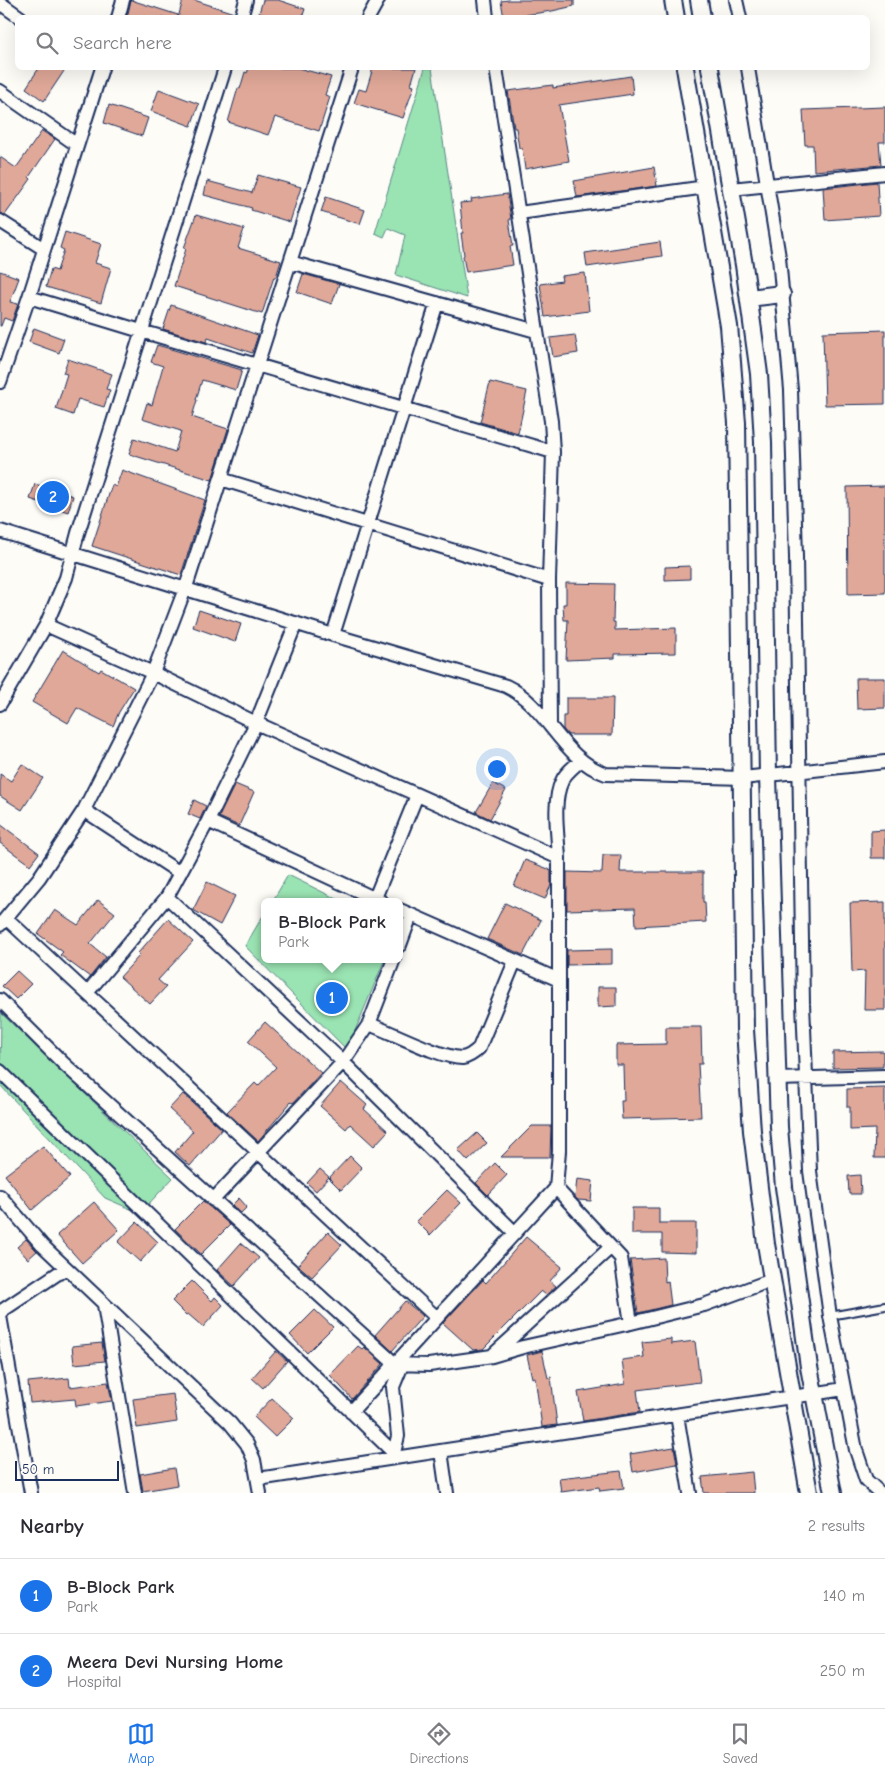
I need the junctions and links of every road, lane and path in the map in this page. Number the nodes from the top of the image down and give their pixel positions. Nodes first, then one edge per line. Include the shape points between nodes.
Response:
1 (123, 0) edge
2 (246, 0) edge
3 (378, 0) edge
4 (485, 0) edge
5 (673, 0) edge
6 (699, 0) edge
7 (736, 0) edge
8 (0, 3) edge
9 (17, 15) edge
10 (119, 15) edge
11 (242, 15) edge
12 (370, 15) edge
13 (488, 15) edge
14 (676, 15) edge
15 (702, 15) edge
16 (739, 15) edge
17 (98, 70) edge
18 (224, 70) edge
19 (351, 70) edge
20 (496, 70) edge
21 (686, 70) edge
22 (710, 70) edge
23 (748, 70) edge
24 (0, 90) edge
25 (77, 145) junction
26 (885, 173) edge
27 (768, 184) junction
28 (706, 186) junction
29 (731, 189) junction
30 (519, 213) junction
31 (0, 221) edge
32 (44, 248) junction
33 (290, 262) junction
34 (782, 294) junction
35 (29, 296) junction
36 (748, 298) junction
37 (437, 303) junction
38 (536, 331) junction
39 (141, 332) junction
40 (257, 365) junction
41 (0, 382) edge
42 (404, 408) junction
43 (553, 452) junction
44 (221, 478) junction
45 (368, 524) junction
46 (0, 531) edge
47 (72, 553) junction
48 (549, 580) junction
49 (186, 589) junction
50 (296, 623) junction
51 (46, 625) junction
52 (333, 635) junction
53 (153, 673) junction
54 (0, 704) edge
55 (256, 723) junction
56 (550, 726) junction
57 (580, 761) junction
58 (885, 762) edge
59 (799, 772) junction
60 (768, 776) junction
61 (742, 778) junction
62 (417, 795) junction
63 (84, 810) junction
64 (208, 821) junction
65 (559, 858) junction
66 (180, 873) junction
67 (167, 897) junction
68 (374, 898) edge
69 (379, 898) edge
70 (405, 912) edge
71 (3, 921) edge
72 (403, 925) edge
73 (515, 961) junction
74 (392, 963) edge
75 (559, 980) junction
76 (87, 993) junction
77 (0, 1000) edge
78 (369, 1024) junction
79 (343, 1062) junction
80 (0, 1071) edge
81 (885, 1076) edge
82 (806, 1078) junction
83 (777, 1079) junction
84 (258, 1151) junction
85 (556, 1188) junction
86 (0, 1196) edge
87 (213, 1200) junction
88 (515, 1233) junction
89 (610, 1248) junction
90 (66, 1268) junction
91 (772, 1280) junction
92 (104, 1305) junction
93 (885, 1306) edge
94 (0, 1312) edge
95 (0, 1316) edge
96 (830, 1316) junction
97 (437, 1318) junction
98 (631, 1323) junction
99 (492, 1356) junction
100 (398, 1364) junction
101 (844, 1389) junction
102 (814, 1393) junction
103 (792, 1397) junction
104 (351, 1412) junction
105 (678, 1415) junction
106 (441, 1450) junction
107 (396, 1455) junction
108 (258, 1479) junction
109 (31, 1493) edge
110 (135, 1493) edge
111 (260, 1493) edge
112 (447, 1493) edge
113 (690, 1493) edge
114 (809, 1493) edge
115 (833, 1493) edge
116 (880, 1493) edge

1 - 10 street
2 - 11 street
3 - 12 street
4 - 13 street
5 - 14 street
6 - 15 street
7 - 16 street
8 - 9 street
17 - 25 street
18 - 39 street
19 - 33 street
20 - 30 street
21 - 28 street
22 - 29 street
23 - 27 street
24 - 25 street
25 - 32 street
26 - 27 street
27 - 29 street
27 - 34 street
28 - 30 street
28 - 61 street via 729,326 737,423
29 - 36 street
30 - 38 street
31 - 32 street
32 - 35 street
33 - 37 street
33 - 40 street
34 - 36 street
34 - 59 street via 791,390
35 - 39 street
35 - 41 street
36 - 60 street via 759,374 763,442
37 - 38 street
37 - 42 street
38 - 43 street via 547,386
39 - 40 street
39 - 47 street
40 - 42 street
40 - 44 street
42 - 43 street
42 - 45 street
43 - 48 street
44 - 45 street
44 - 49 street
45 - 48 street
45 - 52 street
46 - 47 street
47 - 49 street
47 - 51 street via 66,578
48 - 56 street
49 - 50 street
49 - 53 street
50 - 52 street
50 - 55 street
51 - 53 street
51 - 54 street
52 - 56 street via 506,686 531,703
53 - 55 street
53 - 63 street
55 - 62 street
55 - 64 street
56 - 57 street
57 - 61 street via 606,774
57 - 65 street via 562,779 559,790
58 - 59 street
59 - 60 street
59 - 82 street
60 - 61 street
60 - 83 street
61 - 91 street via 745,1030 752,1131
62 - 65 street
62 - 69 street
63 - 66 street
63 - 71 street via 39,878
64 - 66 street
64 - 68 street
65 - 75 street
66 - 67 street
67 - 76 street
67 - 79 street
70 - 72 street
70 - 73 street
71 - 76 street
73 - 75 street
73 - 78 street via 479,1048 471,1056 462,1058 442,1054
74 - 78 street
75 - 85 street
76 - 84 street
77 - 87 street
78 - 79 street
79 - 84 street
79 - 88 street
80 - 104 street
81 - 82 street
82 - 83 street
82 - 96 street via 810,1171
83 - 102 street via 784,1187
84 - 87 street
84 - 97 street
85 - 88 street
85 - 89 street
86 - 90 street
87 - 100 street
88 - 97 street
89 - 98 street via 621,1258
89 - 99 street
90 - 92 street
90 - 94 street
91 - 98 street via 704,1305
91 - 103 street
92 - 108 street via 230,1423 247,1444
92 - 110 street
93 - 96 lane
95 - 109 street
96 - 101 street
97 - 100 street
98 - 99 street via 523,1346
99 - 100 street via 429,1365
100 - 104 street
100 - 107 street via 393,1387 398,1436
101 - 102 street
101 - 116 street via 856,1450 866,1480
102 - 103 street
102 - 115 street
103 - 105 street
103 - 114 street
104 - 107 street
105 - 106 street
105 - 113 street
106 - 107 street
106 - 112 street
107 - 108 street
108 - 111 street

